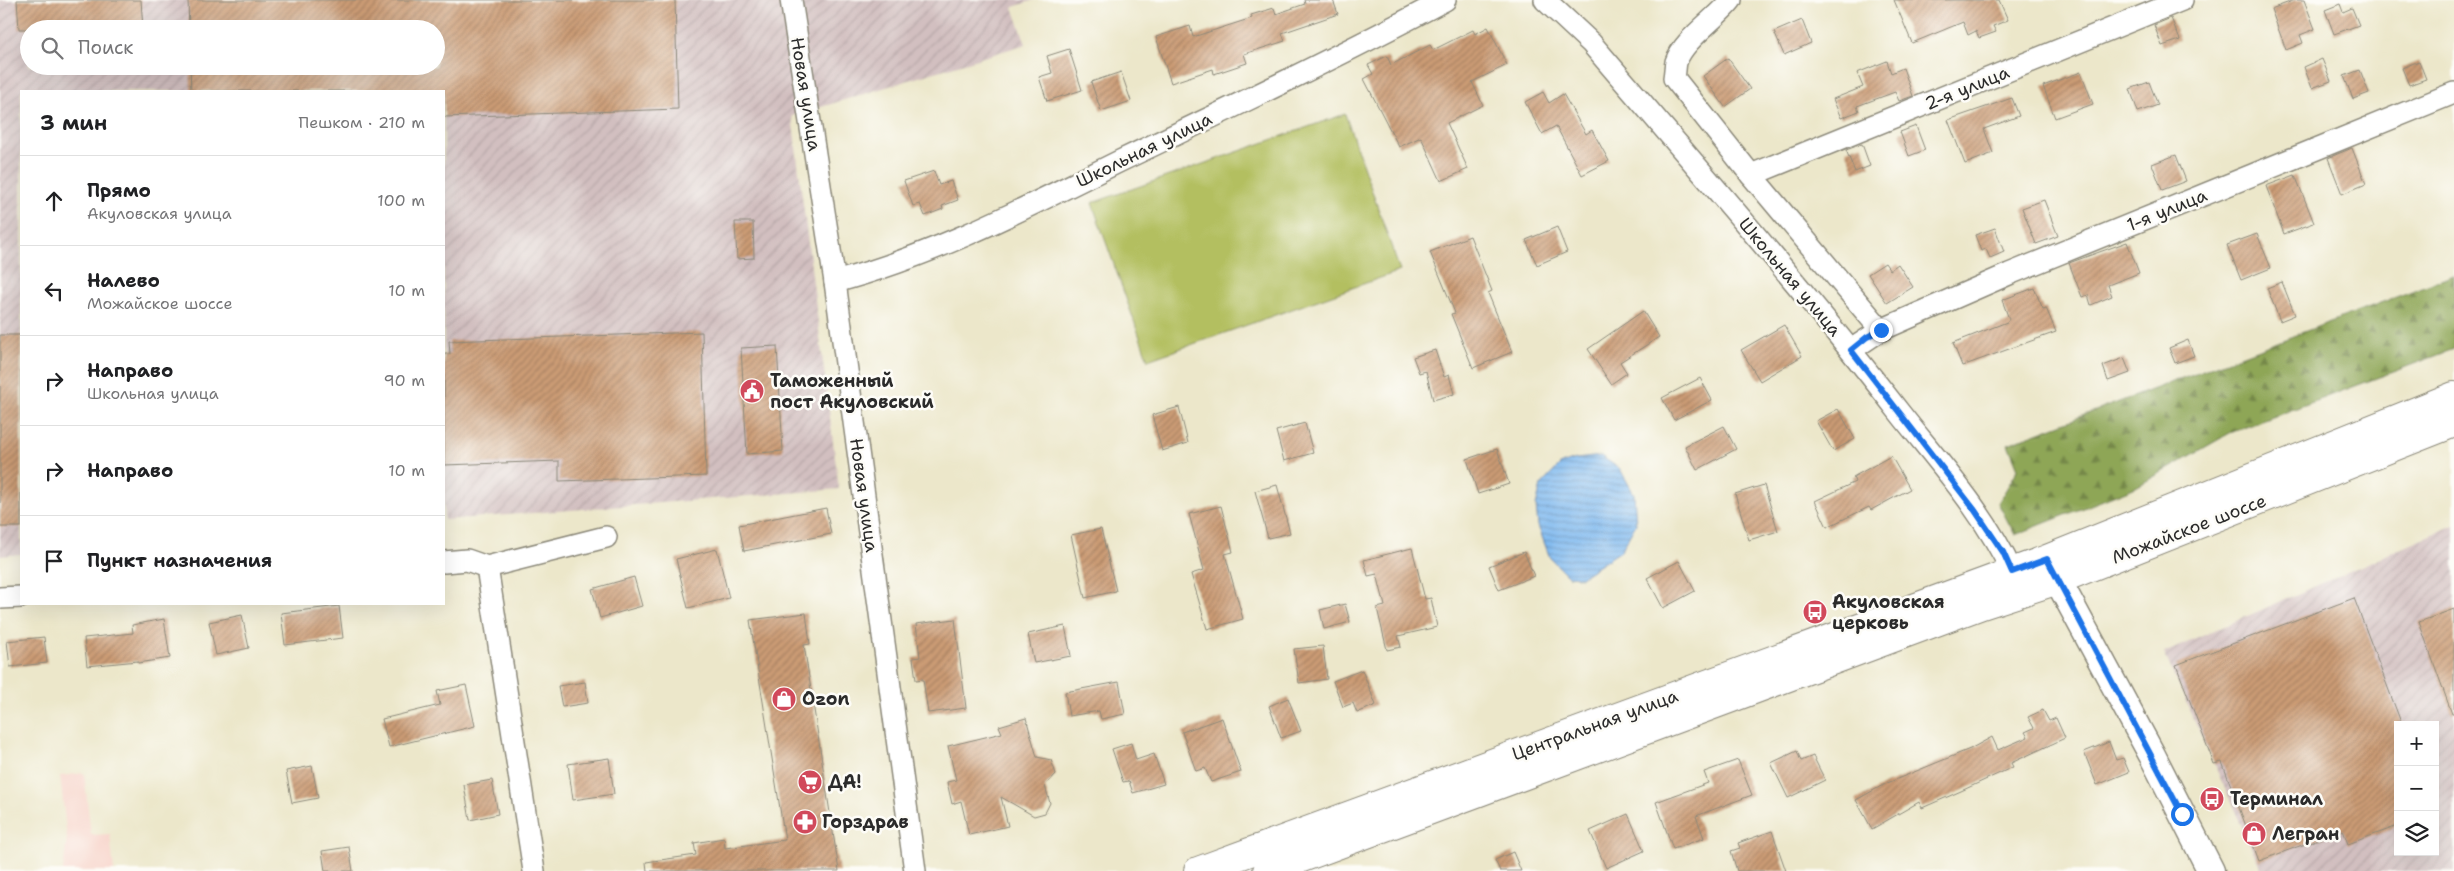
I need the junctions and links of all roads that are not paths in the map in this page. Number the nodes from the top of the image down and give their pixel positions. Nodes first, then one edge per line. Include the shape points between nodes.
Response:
1 (791, 0) edge
2 (1444, 0) edge
3 (1545, 0) edge
4 (1731, 0) edge
5 (2182, 0) edge
6 (2454, 93) edge
7 (1751, 175) junction
8 (835, 282) junction
9 (1881, 330) junction
10 (1851, 350) junction
11 (2454, 396) edge
12 (2454, 423) edge
13 (606, 537) dead end
14 (445, 562) edge
15 (487, 567) junction
16 (2052, 570) junction
17 (2002, 575) junction
18 (20, 597) edge
19 (0, 598) edge
20 (1921, 628) joint
21 (534, 871) edge
22 (915, 871) edge
23 (1198, 871) edge
24 (1267, 871) edge
25 (2211, 871) edge

1 - 8 street, Новая улица
2 - 8 street, Школьная улица via 1345,53 987,227 881,269
3 - 10 street, Школьная улица via 1592,43
4 - 7 street via 1689,43 1676,62 1674,78
5 - 7 street, 2-я улица
6 - 9 street, 1-я улица via 2009,274
7 - 9 street
8 - 22 street, Новая улица
9 - 10 street, 1-я улица
10 - 17 street, Школьная улица via 1974,509 2003,552
11 - 16 main road, Можайское шоссе
12 - 16 main road, Можайское шоссе
13 - 15 street
14 - 15 street via 467,560
15 - 21 street
16 - 17 main road, Можайское шоссе
16 - 20 main road, Можайское шоссе
16 - 25 street
17 - 23 main road, Центральная улица
18 - 19 street
20 - 24 main road, Центральная улица

